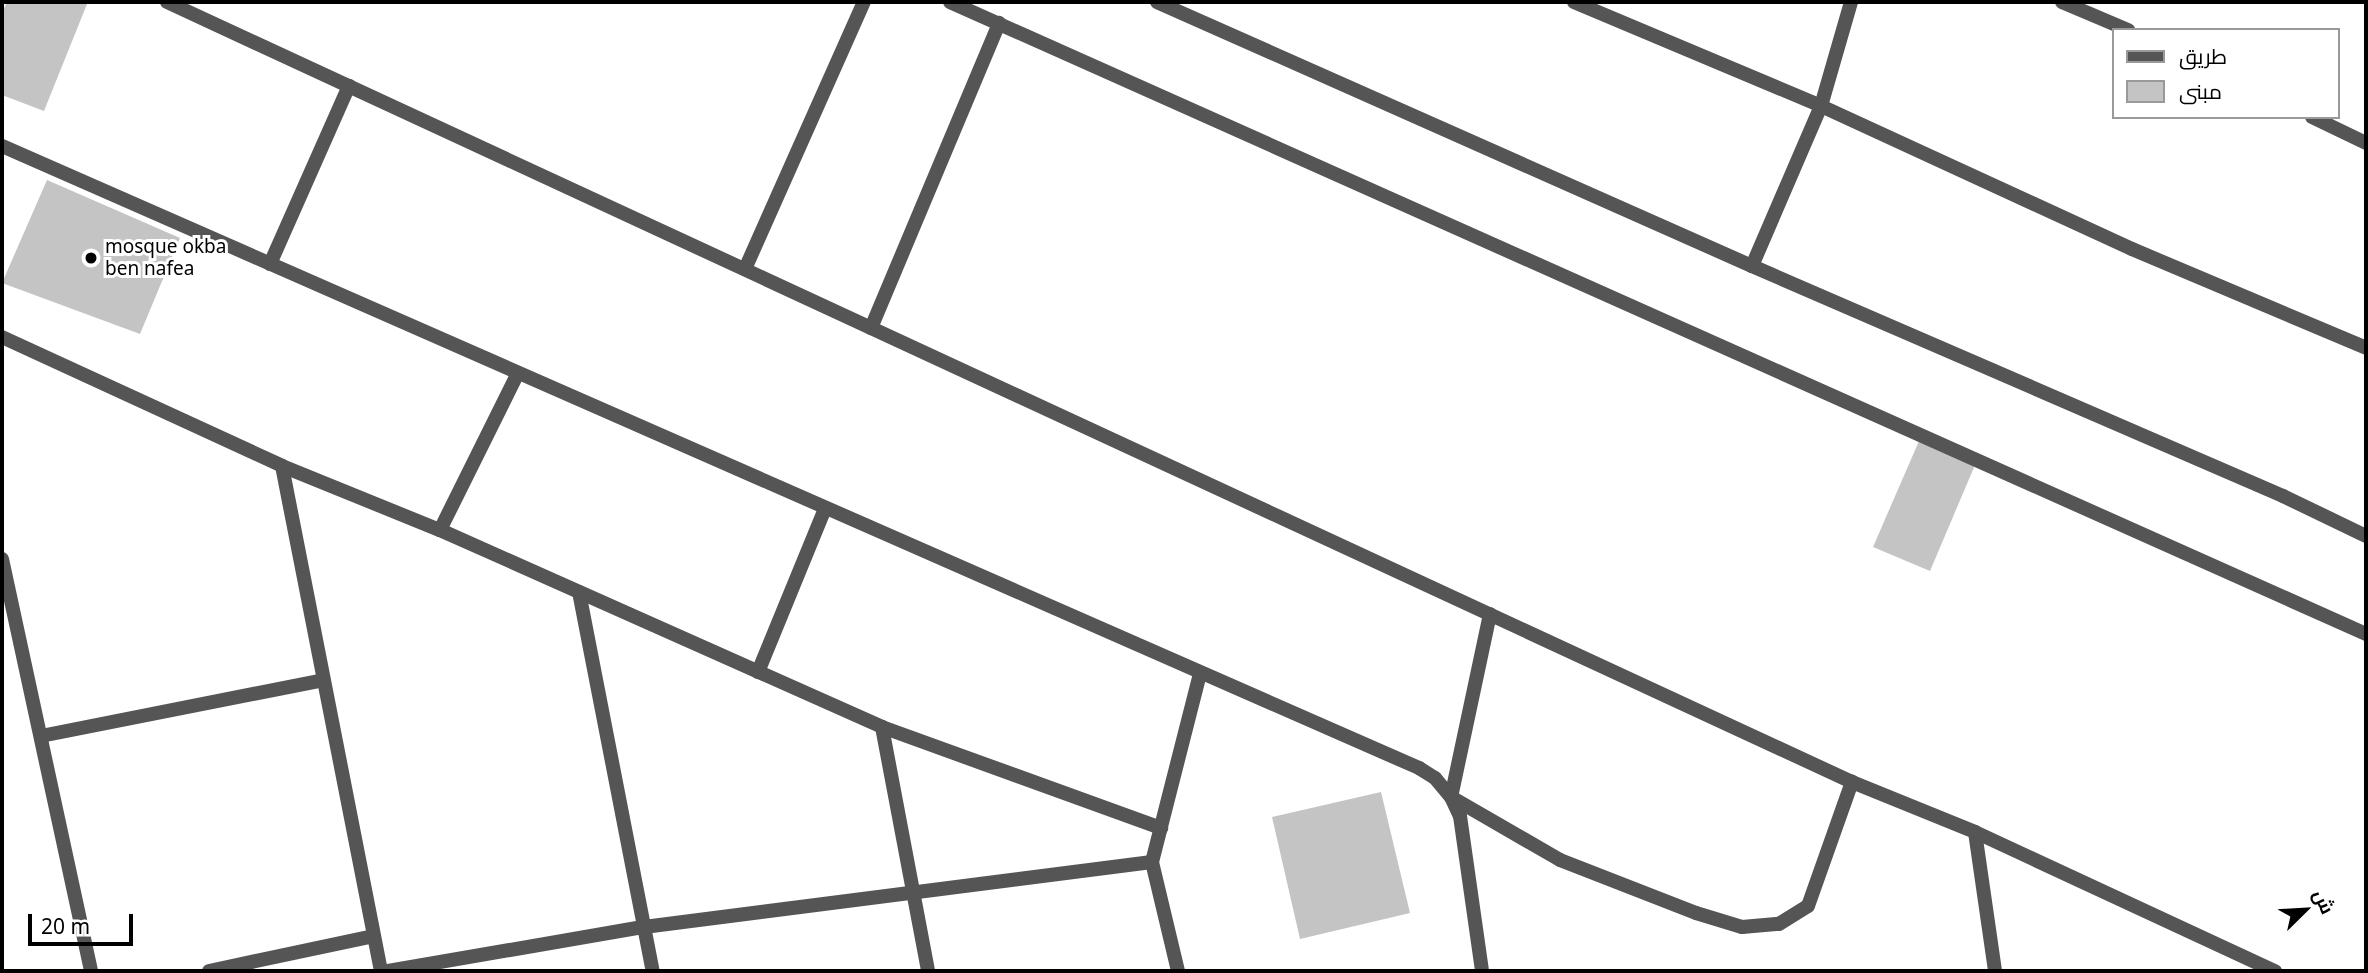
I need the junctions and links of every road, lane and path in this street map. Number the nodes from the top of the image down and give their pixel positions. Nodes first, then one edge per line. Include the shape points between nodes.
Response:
1 (167, 2) edge
2 (864, 2) edge
3 (950, 2) edge
4 (1157, 2) edge
5 (1573, 2) edge
6 (1852, 2) edge
7 (2062, 2) edge
8 (999, 23) junction
9 (2123, 28) edge
10 (349, 86) junction
11 (1821, 106) junction
12 (2316, 119) edge
13 (2366, 143) edge
14 (2, 146) edge
15 (271, 264) junction
16 (1752, 266) junction
17 (744, 269) junction
18 (871, 328) junction
19 (2, 337) edge
20 (2366, 348) edge
21 (518, 373) junction
22 (282, 466) junction
23 (825, 509) junction
24 (440, 530) junction
25 (2366, 536) edge
26 (2, 559) edge
27 (579, 592) junction
28 (1490, 614) junction
29 (2366, 634) edge
30 (758, 672) junction
31 (1200, 674) junction
32 (324, 680) junction
33 (882, 727) junction
34 (41, 736) junction
35 (1852, 782) junction
36 (1451, 797) junction
37 (1161, 828) junction
38 (1975, 832) junction
39 (1152, 862) junction
40 (913, 891) junction
41 (644, 927) junction
42 (373, 936) junction
43 (90, 971) edge
44 (209, 971) edge
45 (381, 971) edge
46 (388, 971) edge
47 (653, 971) edge
48 (928, 971) edge
49 (1178, 971) edge
50 (1482, 971) edge
51 (1995, 971) edge
52 (2274, 971) edge

1 - 10 street
2 - 17 street
3 - 8 street
4 - 16 street
5 - 11 street
6 - 11 street
7 - 9 street
8 - 18 street
8 - 29 street
10 - 15 street
10 - 17 street
11 - 16 street
11 - 20 street via 2132,249
12 - 13 street
14 - 15 street
15 - 21 street
16 - 25 street
17 - 18 street
18 - 28 street
19 - 22 street
21 - 23 street
21 - 24 street
22 - 24 street
22 - 32 street
23 - 30 street
23 - 31 street
24 - 27 street
26 - 34 street
27 - 30 street
27 - 41 street
28 - 35 street
28 - 36 street
30 - 33 street
31 - 36 street via 1419,768
31 - 37 street
32 - 34 street
32 - 42 street
33 - 37 street
33 - 40 street
34 - 43 street
35 - 36 street via 1808,906 1779,924 1742,927 1560,860
35 - 38 street
36 - 50 street via 1460,816
37 - 39 street
38 - 51 street
38 - 52 street
39 - 40 street
39 - 49 street
40 - 41 street
40 - 48 street
41 - 46 street
41 - 47 street
42 - 44 street
42 - 45 street

